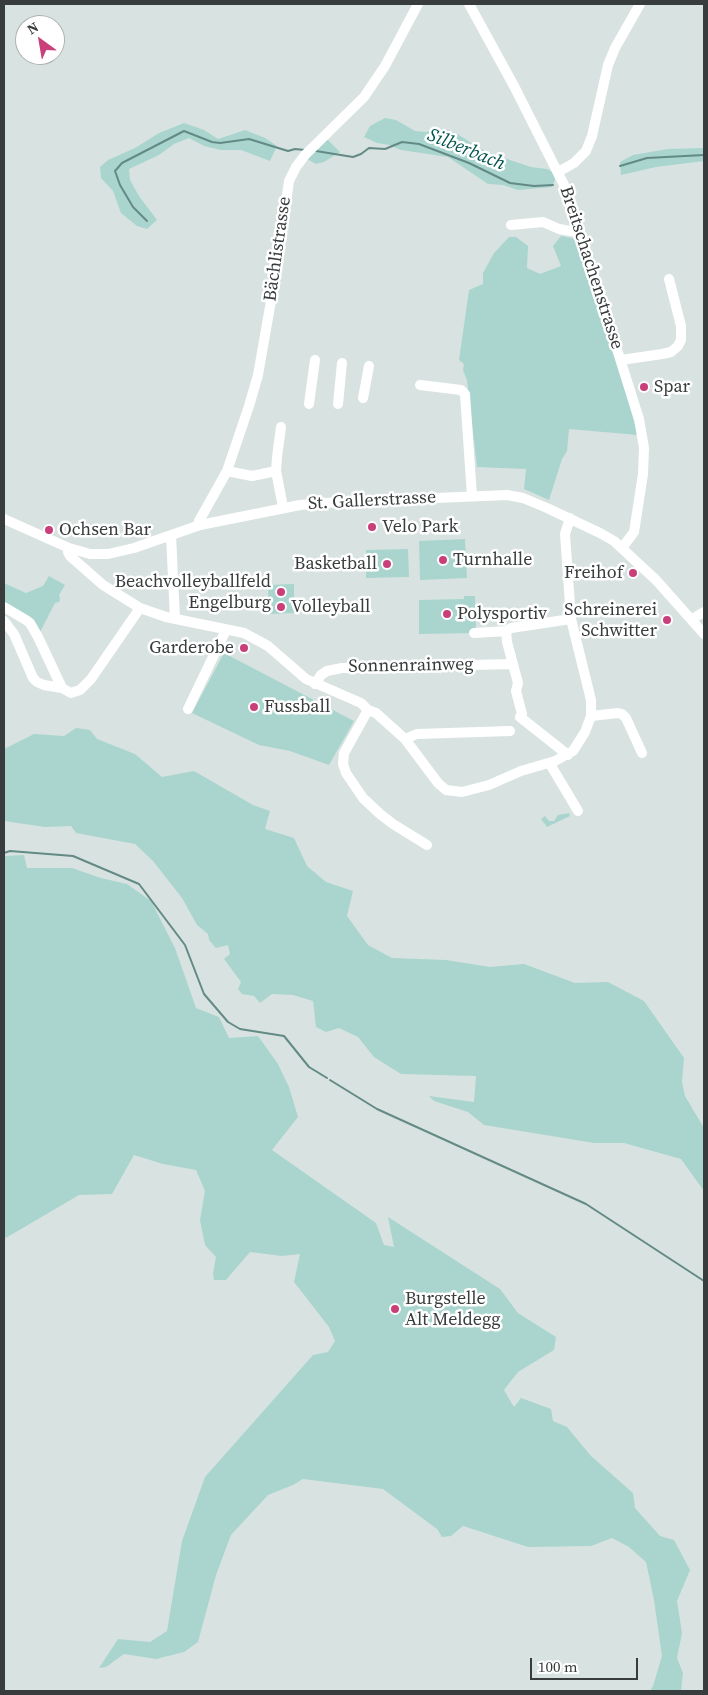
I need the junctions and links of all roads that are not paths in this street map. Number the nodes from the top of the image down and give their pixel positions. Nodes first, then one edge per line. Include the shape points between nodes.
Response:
1 (418, 4) edge
2 (469, 4) edge
3 (640, 4) edge
4 (558, 172) junction
5 (511, 225) dead end
6 (580, 230) junction
7 (669, 279) dead end
8 (314, 360) dead end
9 (621, 360) junction
10 (342, 363) dead end
11 (368, 366) dead end
12 (420, 385) dead end
13 (363, 398) dead end
14 (309, 404) dead end
15 (338, 404) dead end
16 (282, 427) dead end
17 (227, 471) junction
18 (276, 471) junction
19 (472, 496) junction
20 (283, 507) junction
21 (570, 518) junction
22 (4, 520) edge
23 (200, 525) junction
24 (171, 535) junction
25 (69, 548) junction
26 (622, 548) junction
27 (4, 607) edge
28 (140, 608) junction
29 (704, 612) edge
30 (175, 619) junction
31 (571, 619) junction
32 (692, 620) junction
33 (4, 621) edge
34 (226, 630) junction
35 (506, 631) junction
36 (474, 633) dead end
37 (704, 634) edge
38 (513, 664) junction
39 (315, 684) junction
40 (62, 688) junction
41 (188, 709) dead end
42 (368, 710) junction
43 (591, 716) junction
44 (510, 731) dead end
45 (405, 739) junction
46 (642, 752) dead end
47 (568, 755) junction
48 (550, 764) junction
49 (578, 811) dead end
50 (427, 844) dead end

1 - 17 street, Bächlistrasse via 385,66 364,97 305,155 289,181 258,375
2 - 4 street, Breitschachenstrasse
3 - 4 street via 608,65 586,151
4 - 6 street, Breitschachenstrasse
5 - 6 street via 543,222 559,229
6 - 9 street, Breitschachenstrasse
7 - 9 street via 681,326 678,346 671,352
8 - 14 street
9 - 26 street, Breitschachenstrasse via 644,448 634,532
10 - 15 street
11 - 13 street
12 - 19 street via 464,392
16 - 18 street
17 - 18 street via 252,476
17 - 23 street, Bächlistrasse via 199,521
18 - 20 street
19 - 20 street, St. Gallerstrasse
19 - 21 street, St. Gallerstrasse via 523,498
20 - 23 street, St. Gallerstrasse
21 - 26 street, St. Gallerstrasse
21 - 31 street via 565,534
22 - 25 street, St. Gallerstrasse
23 - 24 street, St. Gallerstrasse
24 - 25 street, St. Gallerstrasse via 108,554 90,554
24 - 30 street
25 - 28 street via 70,556 103,585
26 - 32 street, St. Gallerstrasse
27 - 40 street via 33,628
28 - 30 street
28 - 40 street via 84,687 71,693
29 - 32 street
30 - 34 street
31 - 35 street
31 - 43 street via 590,694
32 - 37 street, St. Gallerstrasse
33 - 40 street via 14,634 33,678 44,685
34 - 39 street via 244,633 268,646
34 - 41 street
35 - 36 street
35 - 38 street
38 - 39 street, Sonnenrainweg via 342,668 321,675
38 - 47 street via 520,717
39 - 42 street via 361,703
42 - 45 street via 376,713
42 - 50 street via 344,754 346,773 380,814
43 - 46 street via 622,714
43 - 47 street via 581,740
44 - 45 street via 417,734
45 - 48 street via 438,783 452,792 489,786 521,771
47 - 48 street
48 - 49 street

